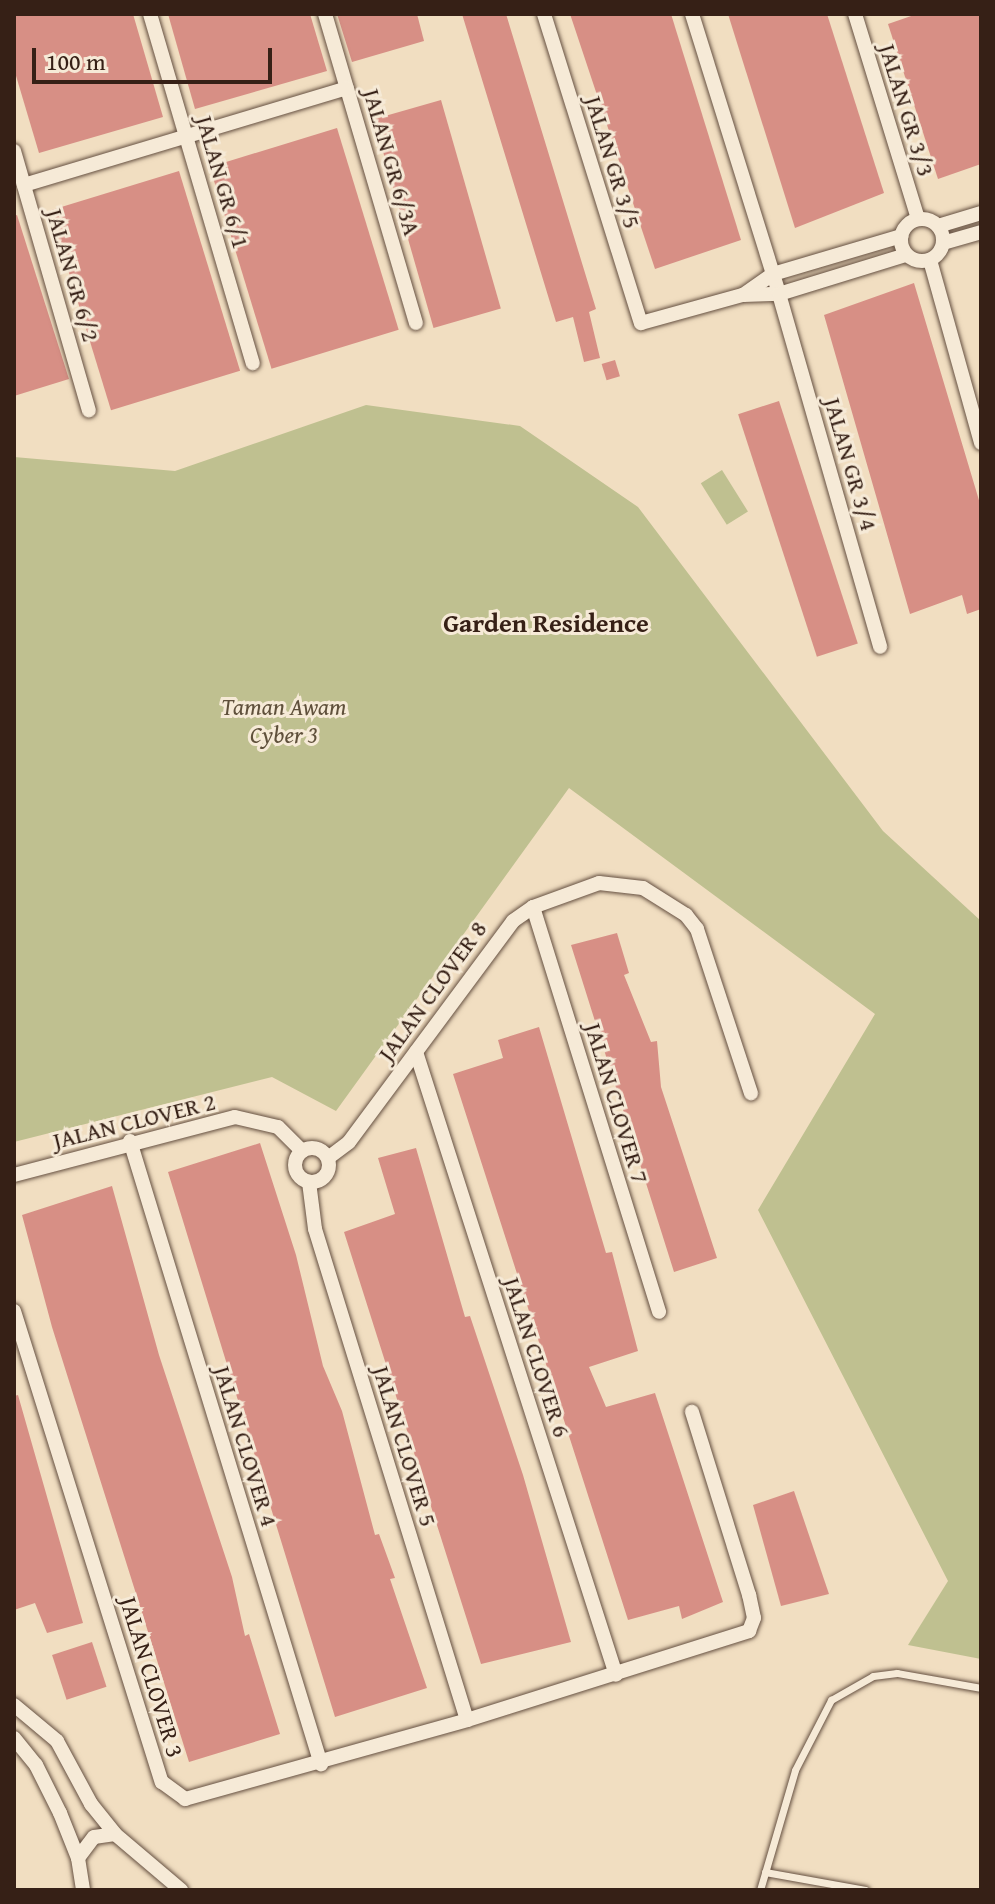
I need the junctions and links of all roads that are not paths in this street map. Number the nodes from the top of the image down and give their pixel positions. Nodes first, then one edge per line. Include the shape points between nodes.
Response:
1 (150, 14) edge
2 (325, 14) edge
3 (544, 14) edge
4 (692, 14) edge
5 (855, 14) edge
6 (347, 88) junction
7 (186, 136) junction
8 (14, 151) edge
9 (24, 185) junction
10 (981, 213) edge
11 (918, 219) junction
12 (938, 226) junction
13 (981, 232) edge
14 (901, 236) junction
15 (943, 243) junction
16 (906, 255) junction
17 (930, 260) junction
18 (773, 274) junction
19 (779, 294) junction
20 (743, 295) junction
21 (416, 323) dead end
22 (253, 363) dead end
23 (89, 410) dead end
24 (981, 443) edge
25 (880, 647) dead end
26 (533, 907) junction
27 (416, 1052) junction
28 (751, 1093) dead end
29 (130, 1141) junction
30 (302, 1151) junction
31 (328, 1158) junction
32 (14, 1175) edge
33 (309, 1182) junction
34 (14, 1311) edge
35 (659, 1312) dead end
36 (692, 1412) dead end
37 (616, 1675) junction
38 (981, 1688) edge
39 (14, 1705) edge
40 (467, 1720) junction
41 (14, 1738) edge
42 (321, 1764) junction
43 (115, 1834) junction
44 (78, 1858) junction
45 (765, 1872) junction
46 (83, 1890) edge
47 (181, 1890) edge
48 (760, 1890) edge
49 (865, 1890) edge

1 - 7 street, JALAN GR 6/1
2 - 6 street, JALAN GR 6/3A
3 - 20 street, JALAN GR 3/5 via 641,323
4 - 18 street
5 - 11 street, JALAN GR 3/3
6 - 7 street
6 - 21 street, JALAN GR 6/3A
7 - 9 street
7 - 22 street, JALAN GR 6/1
8 - 9 street, JALAN GR 6/2
9 - 23 street, JALAN GR 6/2
10 - 12 street
11 - 12 street
11 - 14 street
12 - 15 street
13 - 15 street
14 - 16 street
14 - 18 street
15 - 17 street
16 - 17 street
16 - 19 street
17 - 24 street
18 - 19 street, JALAN GR 3/4
18 - 20 street
19 - 20 street
19 - 25 street, JALAN GR 3/4
26 - 27 street, JALAN CLOVER 8 via 499,935
26 - 28 street, JALAN CLOVER 8 via 599,883 623,882 686,915 705,944
26 - 35 street, JALAN CLOVER 7
27 - 31 street, JALAN CLOVER 8 via 349,1142
27 - 37 street, JALAN CLOVER 6
29 - 30 street, JALAN CLOVER 2 via 235,1117 253,1118 278,1127
29 - 32 street, JALAN CLOVER 2
29 - 42 street, JALAN CLOVER 4
30 - 31 street via 317,1148
30 - 33 street via 296,1171
31 - 33 street via 323,1177
33 - 40 street, JALAN CLOVER 5 via 315,1229
34 - 42 street, JALAN CLOVER 3 via 162,1782 173,1794 196,1799
36 - 37 street via 754,1618 749,1631 733,1638
37 - 40 street, JALAN CLOVER 3
38 - 45 lane via 897,1673 873,1676 831,1700 795,1770
39 - 43 street via 57,1741 91,1804
40 - 42 street, JALAN CLOVER 3
41 - 44 street via 36,1765
43 - 44 street via 94,1837
43 - 47 street
44 - 46 street
45 - 48 lane
45 - 49 lane

